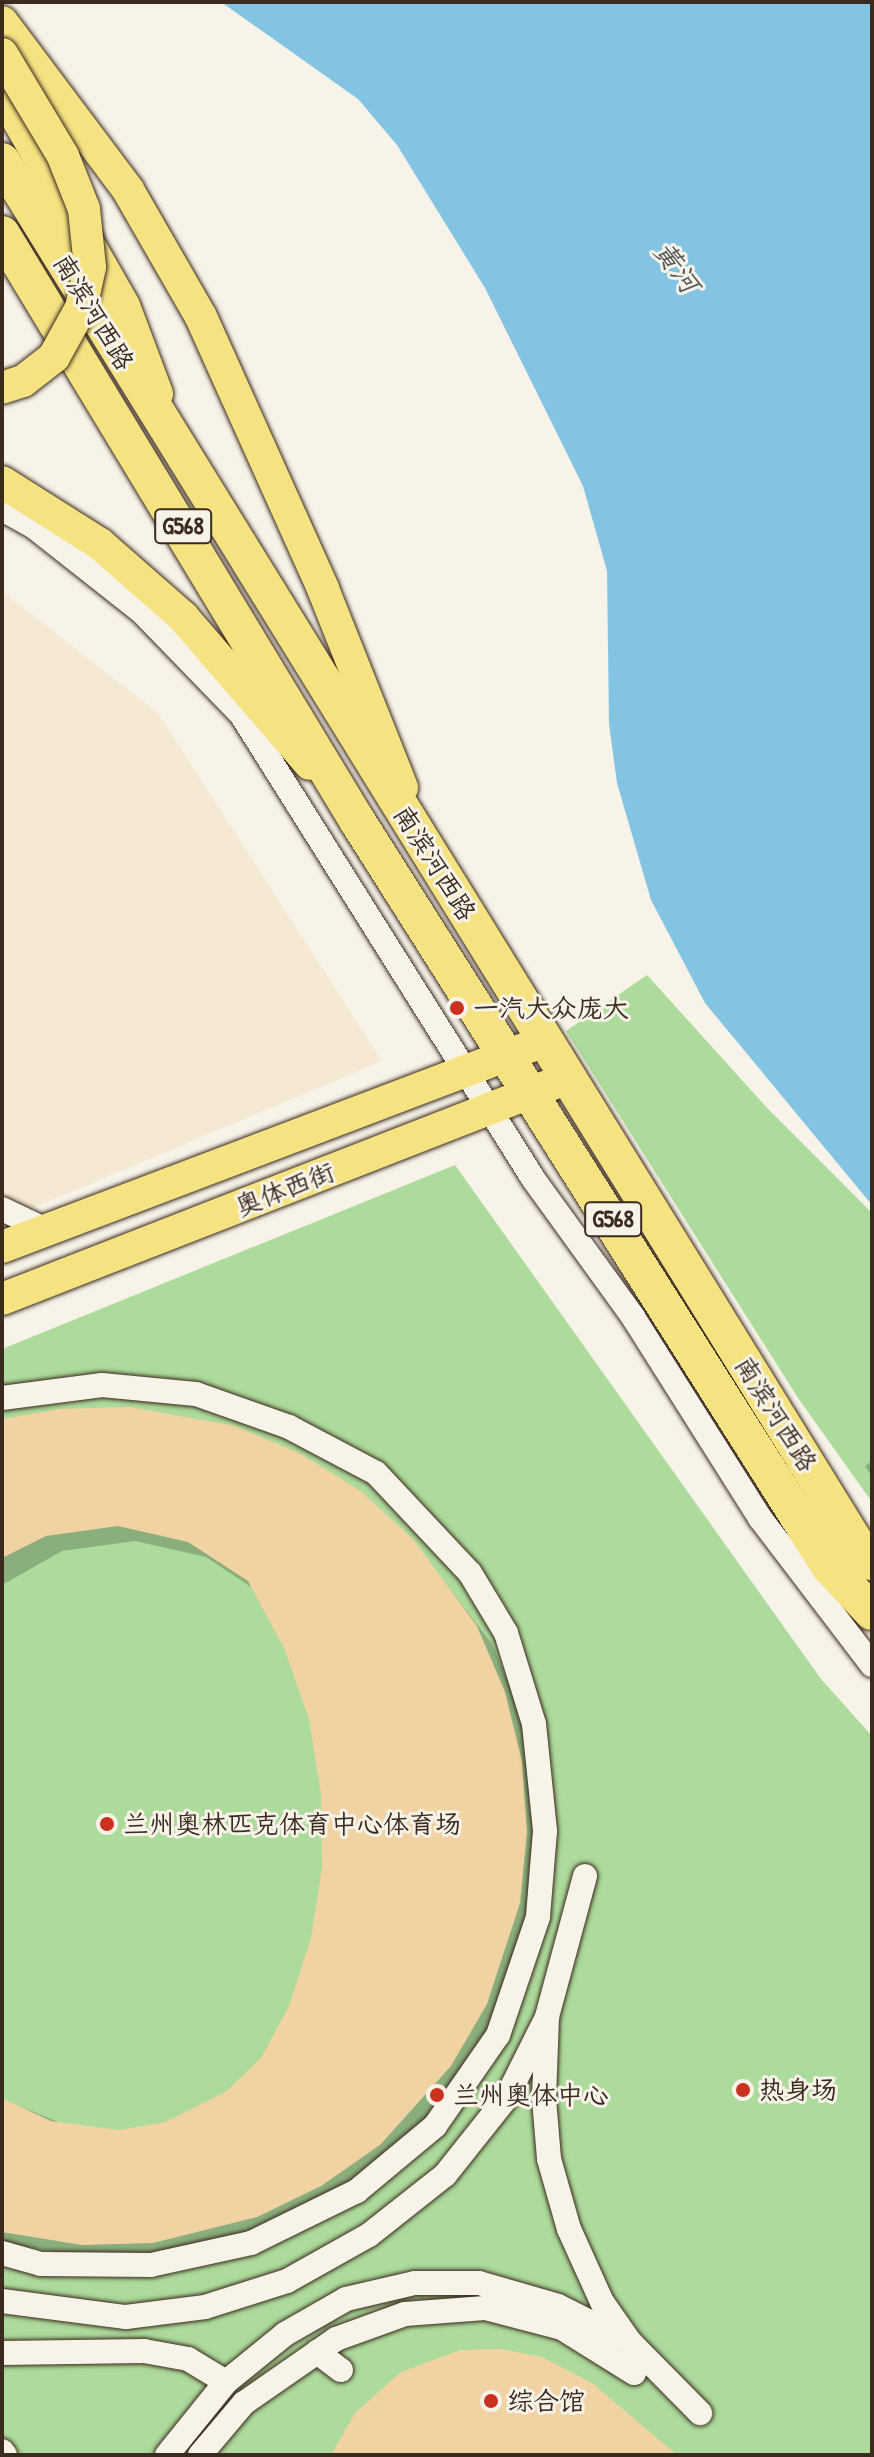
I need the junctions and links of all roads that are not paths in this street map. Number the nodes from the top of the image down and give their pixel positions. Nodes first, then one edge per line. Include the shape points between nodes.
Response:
1 (2, 22) edge
2 (2, 54) edge
3 (2, 92) edge
4 (2, 161) edge
5 (2, 234) edge
6 (2, 388) edge
7 (178, 449) junction
8 (2, 482) edge
9 (2, 509) edge
10 (358, 822) junction
11 (425, 847) junction
12 (545, 1041) junction
13 (508, 1054) junction
14 (466, 1069) junction
15 (568, 1078) junction
16 (532, 1093) junction
17 (490, 1109) junction
18 (2, 1209) edge
19 (46, 1230) junction
20 (2, 1247) edge
21 (2, 1299) edge
22 (2, 1398) edge
23 (872, 1562) edge
24 (872, 1612) edge
25 (872, 1665) edge
26 (585, 1876) dead end
27 (547, 2017) junction
28 (2, 2253) edge
29 (2, 2301) edge
30 (630, 2342) junction
31 (317, 2352) junction
32 (2, 2353) edge
33 (341, 2370) dead end
34 (634, 2373) dead end
35 (226, 2382) junction
36 (700, 2413) dead end
37 (167, 2455) edge
38 (200, 2455) edge

1 - 11 main road via 128,190 201,317 323,589
2 - 6 main road, bridge via 63,156 84,209 90,267 81,308 54,357 23,381
3 - 7 main road via 124,306
4 - 7 highway, 南滨河西路 / G568
5 - 10 highway, 南滨河西路 / G568
7 - 11 highway, 南滨河西路 / G568
8 - 10 main road via 100,544 183,617
9 - 14 street via 33,526 142,612 241,714
10 - 13 highway, 南滨河西路 / G568
11 - 12 highway, 南滨河西路 / G568
12 - 13 main road, 奥体西街
12 - 15 highway, 南滨河西路 / G568
13 - 14 main road, 奥体西街
13 - 16 highway, 南滨河西路 / G568
14 - 17 street
14 - 19 main road, 奥体西街
15 - 16 main road, 奥体西街
15 - 23 highway, 南滨河西路 / G568
16 - 17 main road, 奥体西街
16 - 24 highway, 南滨河西路 / G568 via 829,1566
17 - 21 main road, 奥体西街
17 - 25 street via 633,1317 760,1518
18 - 19 street
19 - 20 main road, 奥体西街
22 - 28 street via 102,1385 196,1394 289,1427 376,1473 470,1573 506,1633 534,1724 545,1831 538,1917 498,2035 435,2126 357,2191 251,2243 151,2265 41,2264
26 - 27 street
27 - 29 street via 507,2097 445,2175 369,2235 287,2281 205,2307 126,2317
27 - 30 street via 544,2099 549,2159 569,2229 602,2302
30 - 35 street via 558,2306 479,2283 415,2283 346,2299 285,2334
30 - 36 street
31 - 33 street
31 - 34 street via 336,2339 405,2314 485,2308 562,2328
31 - 38 street via 244,2403
32 - 35 street via 144,2351 188,2359
35 - 37 street

